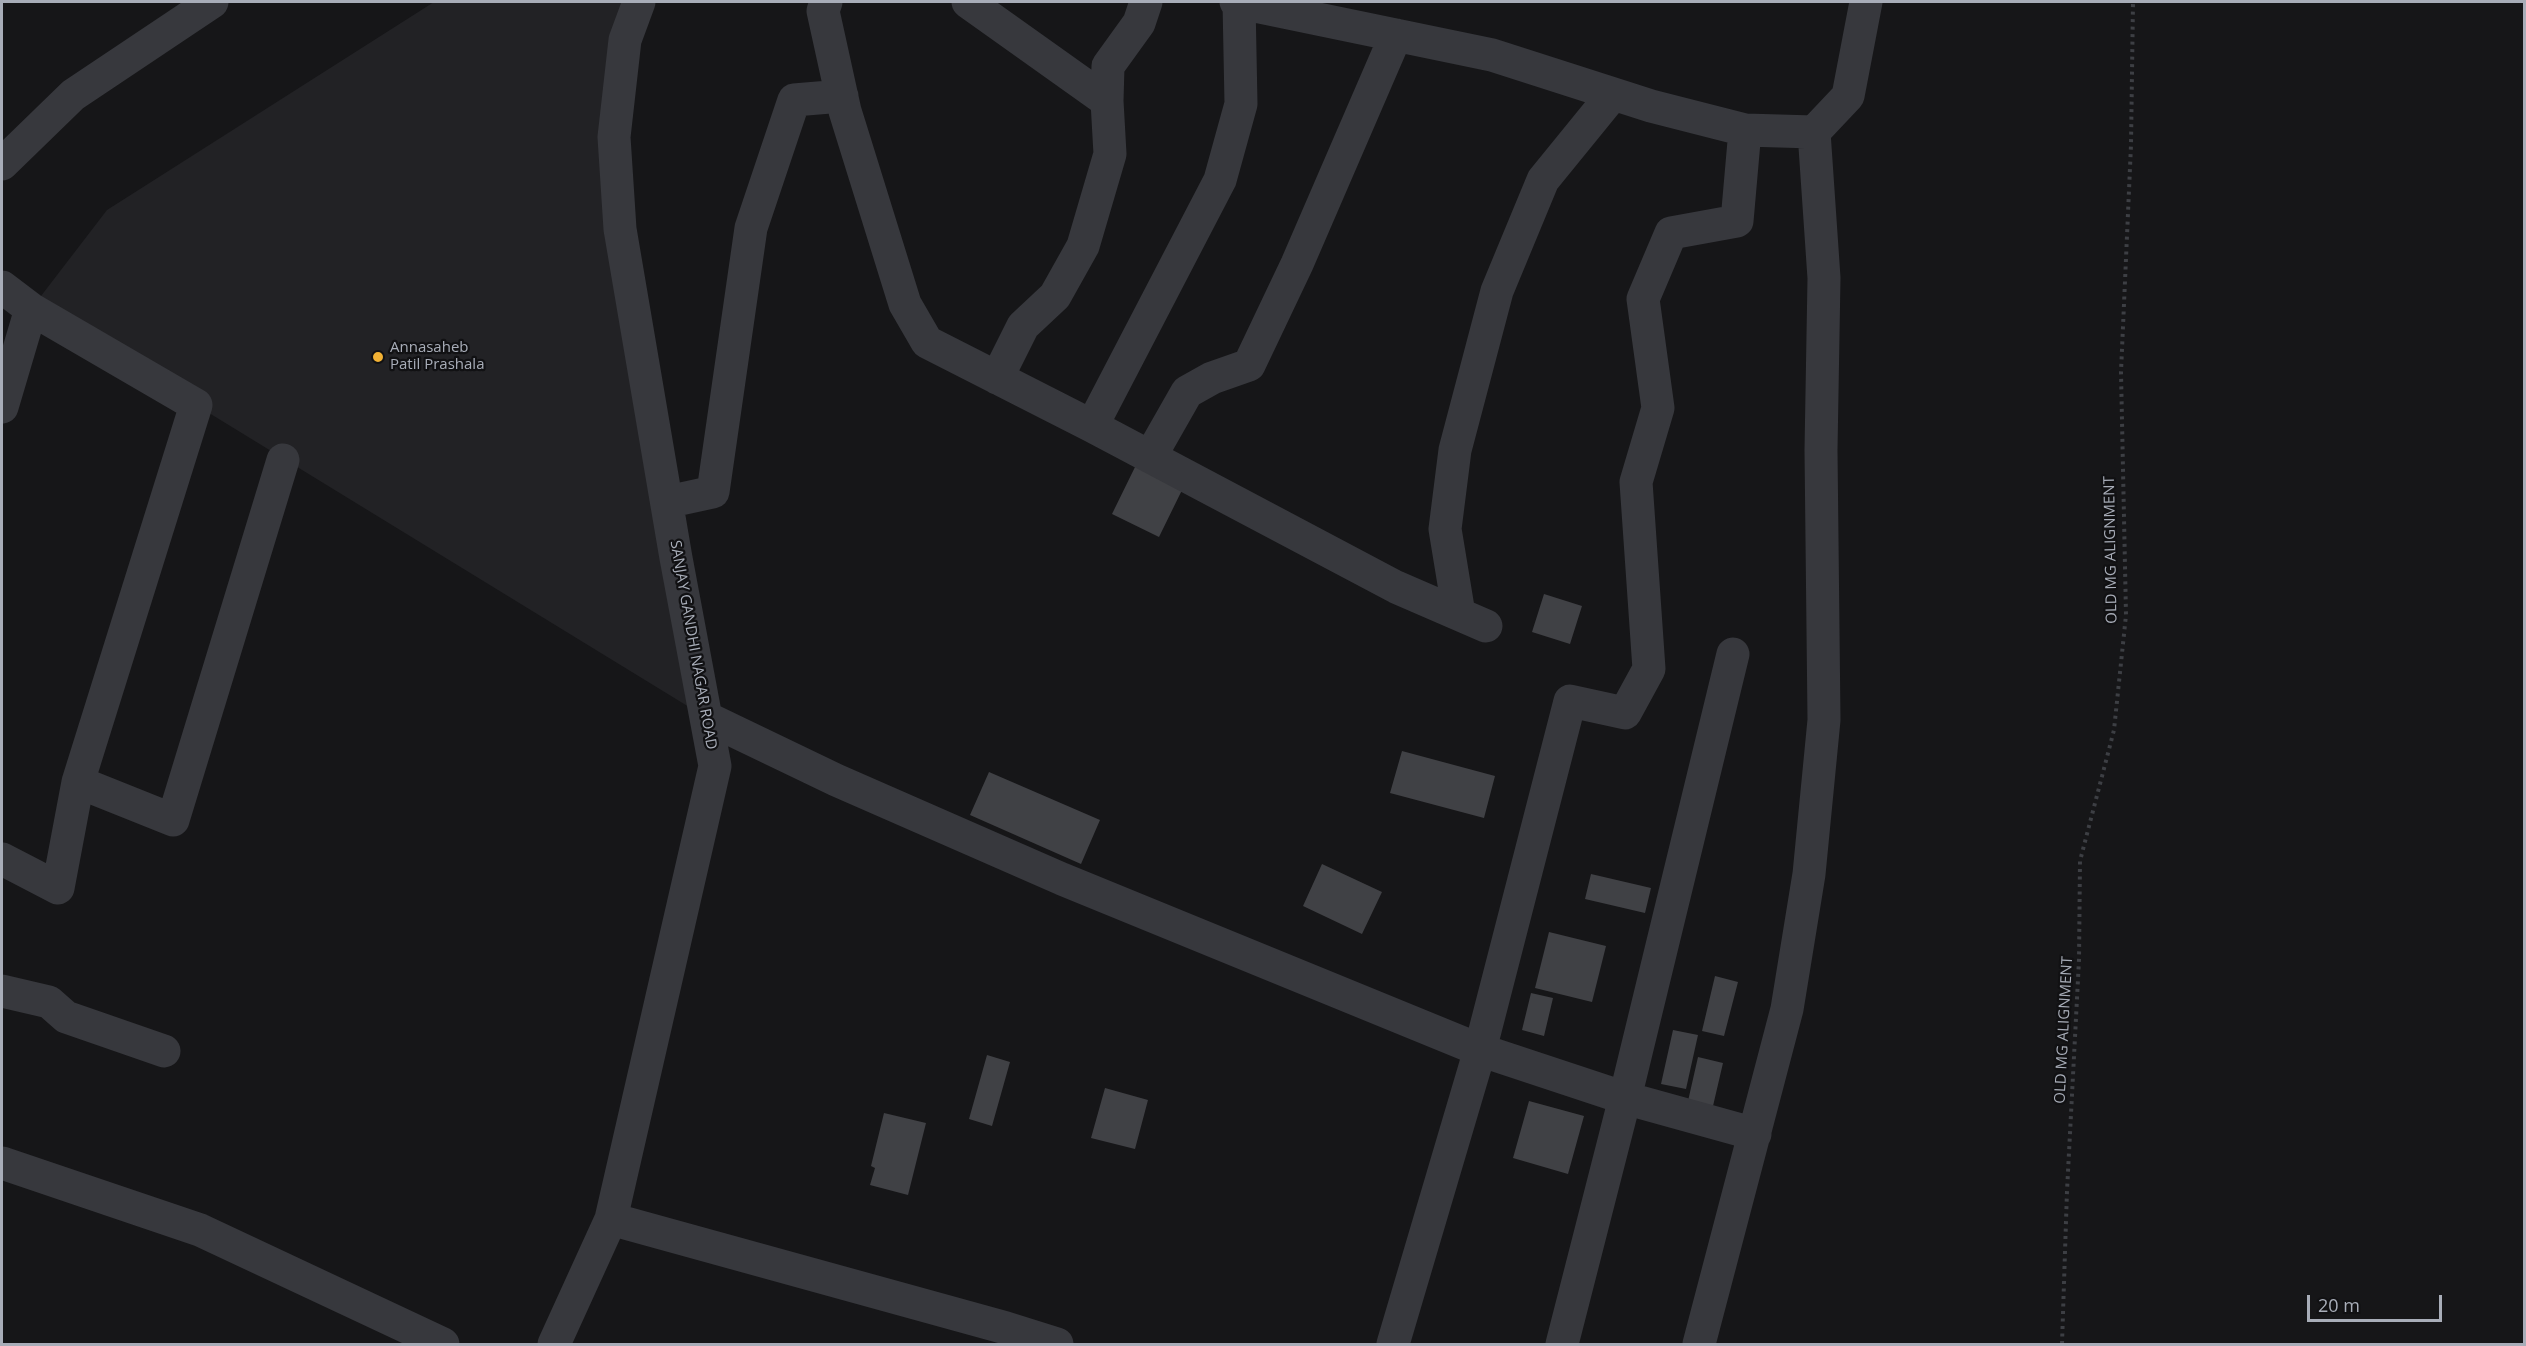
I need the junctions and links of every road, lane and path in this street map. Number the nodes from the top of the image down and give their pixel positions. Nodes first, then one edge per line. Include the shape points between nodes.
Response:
1 (212, 2) edge
2 (639, 2) edge
3 (826, 2) edge
4 (968, 2) edge
5 (1146, 2) edge
6 (1237, 2) edge
7 (1866, 2) edge
8 (2133, 2) edge
9 (1396, 35) junction
10 (1613, 94) junction
11 (842, 96) junction
12 (1107, 101) junction
13 (1745, 130) junction
14 (1814, 132) junction
15 (2, 164) edge
16 (2, 286) edge
17 (31, 309) junction
18 (997, 378) junction
19 (2, 407) edge
20 (1092, 426) junction
21 (1150, 457) junction
22 (283, 460) dead end
23 (667, 502) junction
24 (1733, 654) dead end
25 (707, 718) junction
26 (78, 782) junction
27 (2, 859) edge
28 (2, 991) edge
29 (1480, 1050) junction
30 (164, 1051) dead end
31 (1625, 1098) junction
32 (1755, 1134) junction
33 (2, 1163) edge
34 (611, 1219) junction
35 (443, 1344) edge
36 (554, 1344) edge
37 (1057, 1344) edge
38 (1393, 1344) edge
39 (1562, 1344) edge
40 (1699, 1344) edge
41 (2062, 1344) edge

1 - 15 street via 73,95
2 - 23 street, SANJAY GANDHI NAGAR ROAD via 625,40 614,137 620,229
3 - 11 street via 823,12
4 - 12 street
5 - 12 street via 1138,23 1108,66
6 - 9 street
6 - 20 street via 1242,104 1220,180
7 - 14 street via 1848,96
8 - 41 path, OLD MG ALIGNMENT via 2121,372 2126,615 2114,730 2080,861 2079,971
9 - 10 street via 1492,55
9 - 21 street via 1249,365 1187,392
10 - 13 street
10 - 21 street via 1543,180 1497,291 1455,450 1446,529 1472,620 1396,587
11 - 18 street via 905,304 927,342
11 - 23 street via 794,100 751,228 713,492
12 - 18 street via 1110,154 1083,246 1055,296 1023,326
13 - 14 street
13 - 29 street via 1737,221 1671,233 1644,299 1658,408 1636,482 1649,669 1625,713 1570,701
14 - 32 street via 1824,279 1824,720 1809,874 1787,1009
16 - 17 street
17 - 19 street
17 - 26 street via 195,405
18 - 20 street
20 - 21 street
22 - 26 street via 173,820
23 - 25 street, SANJAY GANDHI NAGAR ROAD
24 - 31 street
25 - 29 street via 836,780 1062,879
25 - 34 street, SANJAY GANDHI NAGAR ROAD via 715,766
26 - 27 street via 58,888
28 - 30 street via 49,1002 66,1017
29 - 31 street
29 - 38 street
31 - 32 street
31 - 39 street
32 - 40 street
33 - 35 street via 200,1230
34 - 36 street, SANJAY GANDHI NAGAR ROAD
34 - 37 street

